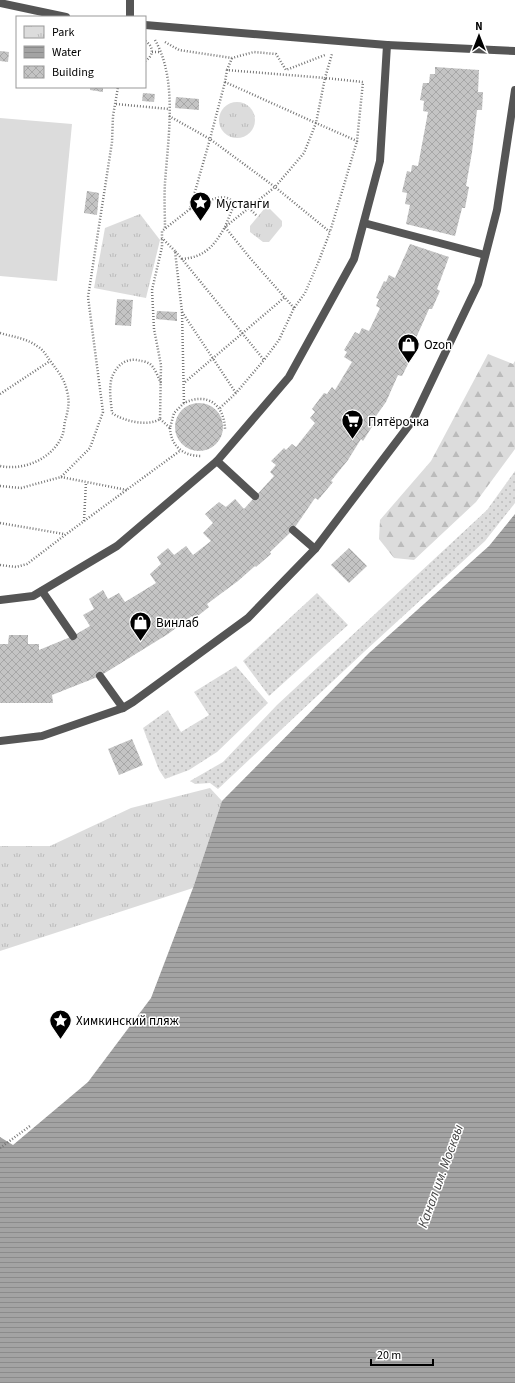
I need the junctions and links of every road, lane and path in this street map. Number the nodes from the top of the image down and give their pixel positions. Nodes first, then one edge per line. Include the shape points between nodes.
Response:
1 (130, 0) edge
2 (0, 3) edge
3 (61, 16) edge
4 (130, 16) edge
5 (146, 25) edge
6 (154, 38) dead end
7 (162, 40) dead end
8 (146, 41) edge
9 (387, 45) junction
10 (515, 51) edge
11 (152, 52) junction
12 (161, 52) junction
13 (232, 58) junction
14 (146, 60) edge
15 (226, 70) junction
16 (325, 78) junction
17 (225, 82) junction
18 (118, 88) edge
19 (515, 90) edge
20 (116, 104) junction
21 (169, 109) junction
22 (169, 116) junction
23 (316, 123) junction
24 (210, 139) junction
25 (357, 141) junction
26 (275, 187) junction
27 (249, 208) junction
28 (190, 209) junction
29 (257, 216) dead end
30 (364, 222) junction
31 (225, 227) junction
32 (165, 229) junction
33 (330, 232) junction
34 (162, 238) junction
35 (175, 251) junction
36 (485, 255) junction
37 (189, 258) junction
38 (182, 259) junction
39 (285, 297) junction
40 (294, 308) junction
41 (182, 312) junction
42 (0, 333) edge
43 (242, 333) junction
44 (213, 358) junction
45 (264, 360) junction
46 (50, 361) junction
47 (184, 382) junction
48 (161, 383) junction
49 (236, 393) junction
50 (0, 394) edge
51 (184, 403) junction
52 (220, 408) junction
53 (160, 419) junction
54 (170, 428) junction
55 (225, 434) dead end
56 (181, 450) junction
57 (206, 456) dead end
58 (217, 461) junction
59 (0, 466) edge
60 (61, 477) junction
61 (86, 482) junction
62 (0, 486) edge
63 (127, 490) junction
64 (255, 496) dead end
65 (0, 522) edge
66 (84, 522) junction
67 (293, 530) dead end
68 (65, 534) junction
69 (315, 549) junction
70 (0, 565) edge
71 (42, 591) junction
72 (0, 600) edge
73 (73, 636) dead end
74 (100, 676) dead end
75 (123, 708) junction
76 (0, 741) edge
77 (30, 1126) dead end
78 (0, 1148) edge

1 - 4 lane
2 - 3 lane
5 - 9 lane
6 - 12 path
7 - 13 path via 179,50
8 - 11 path via 150,44
9 - 10 lane
9 - 30 lane via 380,161
11 - 12 path
11 - 14 path
12 - 21 path via 167,75
13 - 15 path
13 - 16 path via 254,52 276,54 286,70 332,53
15 - 16 path
15 - 17 path
16 - 23 path
16 - 25 path via 363,82
17 - 23 path
17 - 24 path
18 - 20 path
19 - 36 lane via 497,210
20 - 21 path
20 - 60 path via 88,297 103,412 90,448
21 - 22 path
22 - 24 path
22 - 32 path
23 - 25 path
23 - 26 path via 304,153
24 - 26 path
24 - 28 path
25 - 33 path
26 - 27 path
26 - 33 path
27 - 29 path
27 - 31 path
28 - 31 path via 216,198 229,197 234,205
28 - 32 path
30 - 36 lane
30 - 58 lane via 354,259 289,377
31 - 37 path via 215,244 197,256
31 - 39 path
32 - 34 path via 162,231
33 - 40 path via 305,293
34 - 35 path
34 - 48 path via 152,290
35 - 37 path
35 - 38 path
35 - 41 path
36 - 69 lane via 478,284 413,420
37 - 38 path
38 - 43 path
39 - 40 path
39 - 43 path
40 - 45 path via 278,340
41 - 44 path
41 - 47 path
42 - 46 path via 16,336 37,346
43 - 44 path
43 - 45 path
44 - 47 path
44 - 49 path
45 - 49 path
46 - 50 path
46 - 59 path via 61,374 67,390 69,411 62,436 52,451 38,460 27,465
47 - 51 path
48 - 53 path
48 - 53 path via 149,363 135,359 123,362 115,370 110,392 112,413 119,418 155,423
49 - 52 path
51 - 52 path via 202,399 211,401
51 - 54 path via 174,413
52 - 55 path via 225,421
53 - 54 path
54 - 56 path via 173,442
56 - 57 path via 187,455
56 - 63 path
58 - 64 lane
58 - 71 lane via 117,546
60 - 61 path
60 - 62 path via 21,488
61 - 63 path
61 - 66 path
63 - 66 path
65 - 68 path
66 - 68 path
67 - 69 lane
68 - 70 path via 27,564 16,567
69 - 75 lane via 248,618
71 - 72 lane via 33,596
71 - 73 lane
74 - 75 lane
75 - 76 lane via 42,736
77 - 78 path

